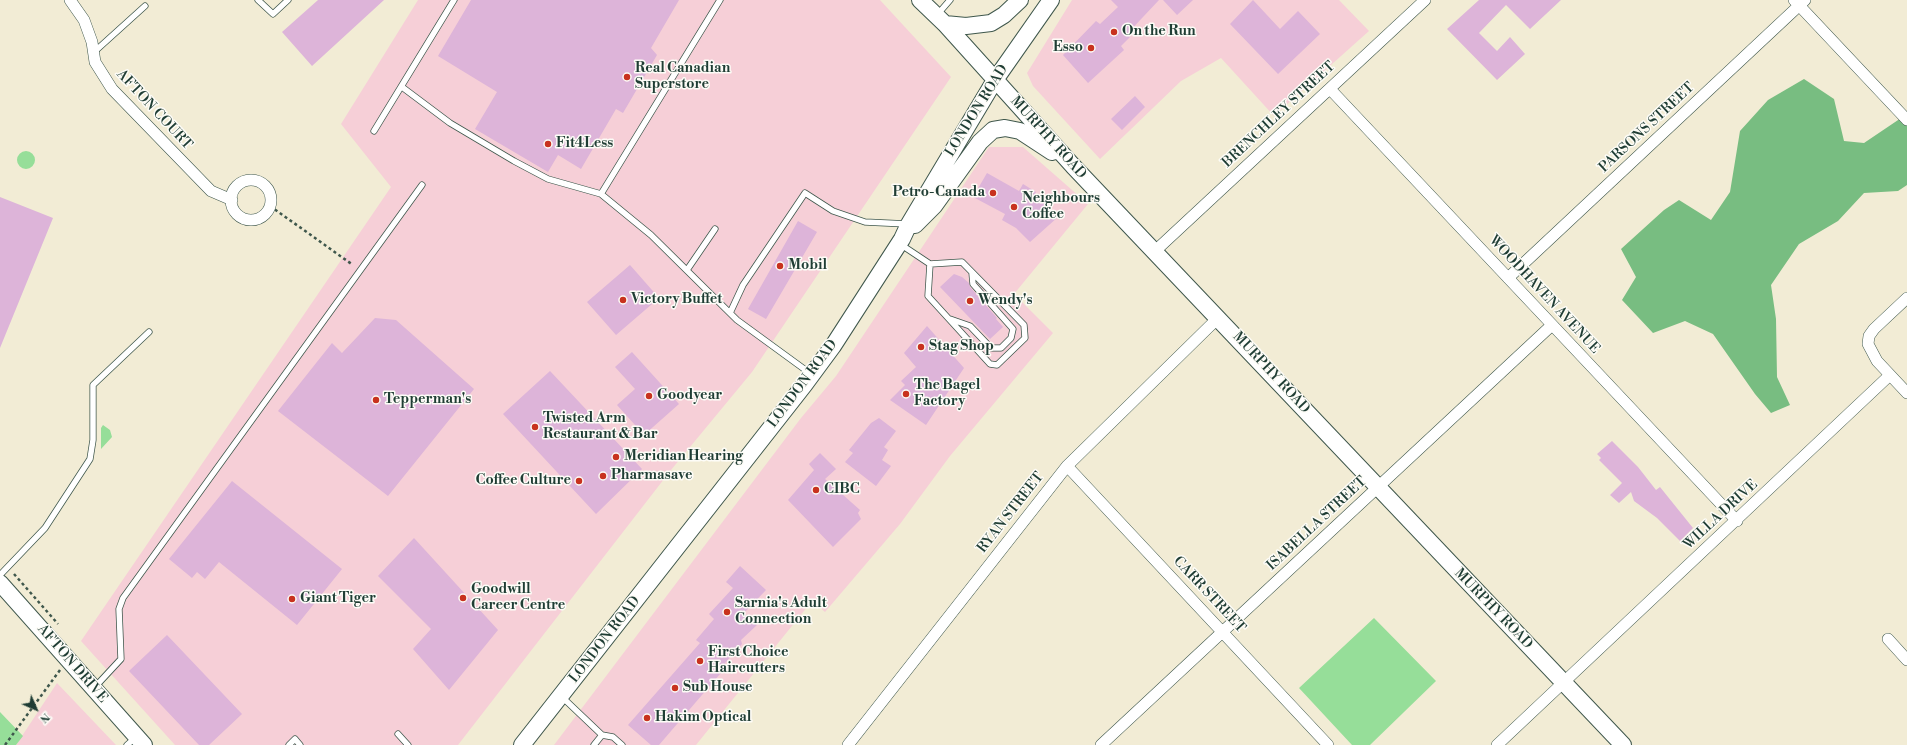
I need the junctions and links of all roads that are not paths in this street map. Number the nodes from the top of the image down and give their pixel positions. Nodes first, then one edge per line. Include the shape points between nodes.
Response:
1 (70, 0) edge
2 (258, 0) edge
3 (288, 0) edge
4 (454, 0) edge
5 (720, 0) edge
6 (920, 0) edge
7 (950, 0) edge
8 (1020, 0) edge
9 (1051, 0) edge
10 (1425, 0) edge
11 (1800, 2) edge
12 (144, 6) dead end
13 (940, 20) junction
14 (93, 53) junction
15 (996, 80) junction
16 (402, 88) junction
17 (1330, 88) junction
18 (1907, 120) edge
19 (374, 131) dead end
20 (1073, 166) junction
21 (422, 185) dead end
22 (602, 194) junction
23 (232, 200) junction
24 (909, 224) junction
25 (715, 229) dead end
26 (900, 241) junction
27 (1154, 252) junction
28 (930, 264) junction
29 (686, 270) junction
30 (972, 273) junction
31 (1508, 278) junction
32 (1907, 298) edge
33 (730, 313) junction
34 (948, 318) junction
35 (1218, 318) junction
36 (1552, 325) junction
37 (149, 332) dead end
38 (812, 374) junction
39 (1890, 375) junction
40 (1907, 393) edge
41 (1067, 466) junction
42 (1378, 488) junction
43 (1737, 521) junction
44 (0, 575) edge
45 (0, 583) edge
46 (1222, 632) junction
47 (1888, 639) dead end
48 (1907, 660) edge
49 (1564, 683) junction
50 (93, 689) junction
51 (561, 696) junction
52 (398, 734) dead end
53 (602, 735) junction
54 (136, 742) edge
55 (289, 745) edge
56 (300, 745) edge
57 (408, 745) edge
58 (522, 745) edge
59 (594, 745) edge
60 (622, 745) edge
61 (848, 745) edge
62 (1101, 745) edge
63 (1328, 745) edge
64 (1497, 745) edge
65 (1623, 745) edge

1 - 14 street, AFTON COURT via 84,20
2 - 3 lane via 273,14
4 - 16 lane
5 - 22 lane
6 - 13 main road, MURPHY ROAD
7 - 13 lane
8 - 13 main road via 991,23 966,26
9 - 15 main road, LONDON ROAD
10 - 17 street, BRENCHLEY STREET
11 - 18 street
11 - 31 street, PARSONS STREET
12 - 14 lane
13 - 15 main road, MURPHY ROAD
14 - 23 street, AFTON COURT via 102,75 117,94 211,191
15 - 20 main road, MURPHY ROAD
15 - 24 main road, LONDON ROAD
16 - 19 lane
16 - 22 lane via 450,123 514,161 548,179
17 - 27 street, BRENCHLEY STREET
17 - 31 street, WOODHAVEN AVENUE
20 - 26 main road via 1020,131 1005,128 994,130 980,142 934,206
20 - 27 main road, MURPHY ROAD
21 - 50 lane via 123,598 119,609 121,659
22 - 29 lane via 651,235
23 - 23 street via 236,187 241,183 254,181 270,192 270,206 263,216 251,220 235,212
24 - 26 main road, LONDON ROAD
24 - 33 lane via 865,222 833,211 805,193 743,285
25 - 29 lane
26 - 28 lane
26 - 38 main road, LONDON ROAD via 833,346
27 - 35 main road, MURPHY ROAD
28 - 30 lane via 962,262
28 - 34 lane via 928,296
29 - 33 lane
30 - 34 lane via 973,284 1013,329 1011,338 1001,348 991,348 970,326
30 - 34 lane via 1024,325 1025,338 997,365 990,364
31 - 36 street, WOODHAVEN AVENUE
32 - 39 street via 1869,336 1868,344 1871,351
33 - 38 lane
35 - 41 street, RYAN STREET
35 - 42 main road, MURPHY ROAD
36 - 42 street, ISABELLA STREET
36 - 43 street, WOODHAVEN AVENUE
37 - 44 lane via 93,385 93,440 90,459 45,528
38 - 51 main road, LONDON ROAD
39 - 40 street
39 - 43 street, WILLA DRIVE
41 - 46 street, CARR STREET
41 - 61 street, RYAN STREET
42 - 46 street, ISABELLA STREET
42 - 49 main road, MURPHY ROAD
43 - 49 street, WILLA DRIVE
45 - 50 main road, AFTON DRIVE
46 - 62 street, ISABELLA STREET
46 - 63 street, CARR STREET
47 - 48 street
49 - 64 street, WILLA DRIVE
49 - 65 main road, MURPHY ROAD
50 - 54 main road, AFTON DRIVE
51 - 53 lane
51 - 58 main road, LONDON ROAD
52 - 57 lane
53 - 59 lane
53 - 60 lane via 613,737
55 - 56 lane via 295,739

